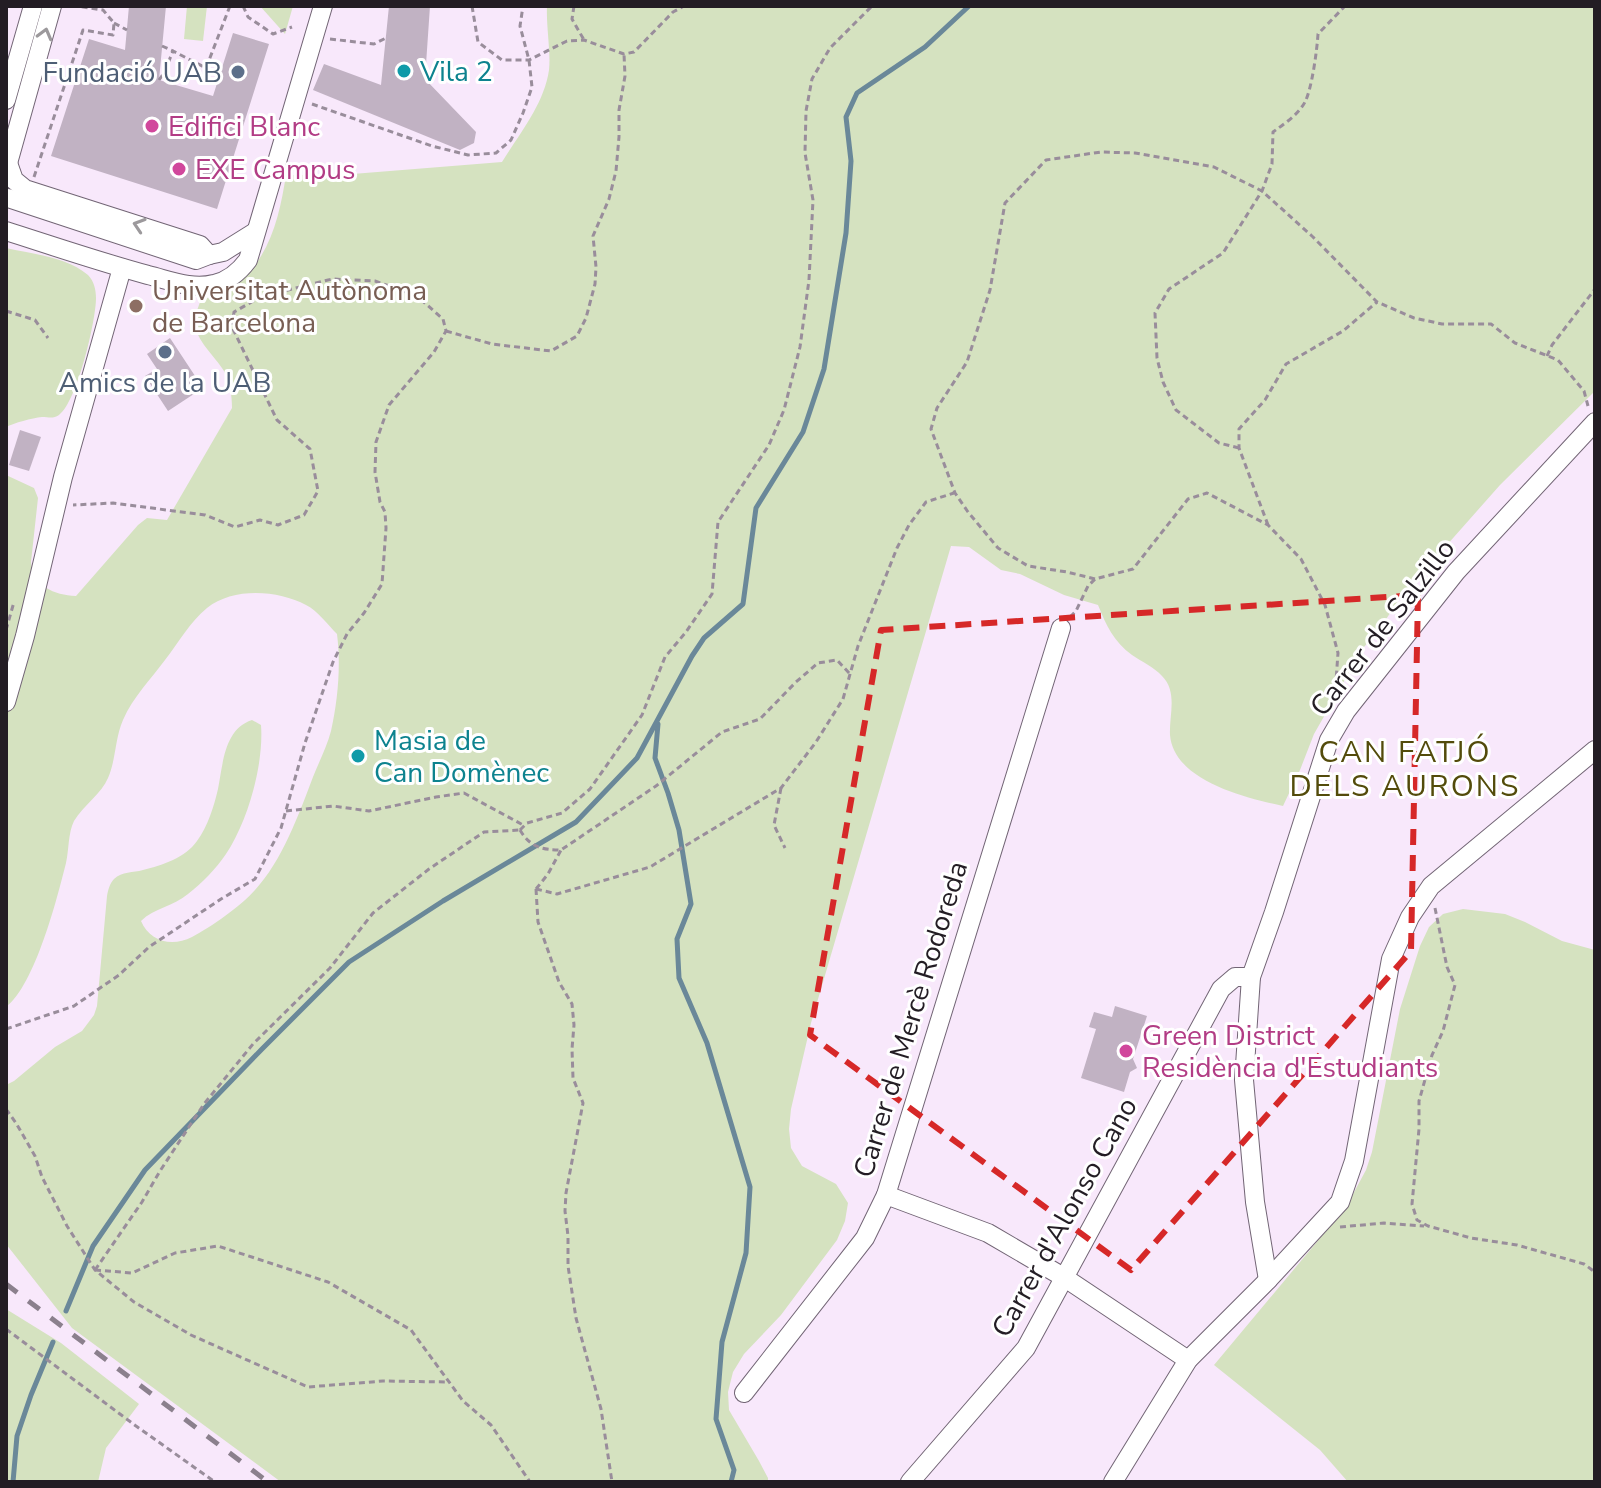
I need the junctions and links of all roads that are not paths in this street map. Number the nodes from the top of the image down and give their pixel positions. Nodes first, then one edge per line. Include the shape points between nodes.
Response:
1 (33, 6) edge
2 (52, 6) edge
3 (323, 6) edge
4 (6, 100) edge
5 (8, 163) junction
6 (7, 199) edge
7 (6, 231) edge
8 (255, 232) junction
9 (209, 255) junction
10 (122, 268) junction
11 (1594, 424) edge
12 (1061, 628) road end
13 (6, 702) edge
14 (1595, 750) edge
15 (1251, 977) junction
16 (886, 1195) junction
17 (1065, 1278) junction
18 (1268, 1280) junction
19 (1188, 1360) junction
20 (744, 1393) dead end
21 (910, 1482) edge
22 (1113, 1482) edge

1 - 4 street
5 -> 2 street
3 - 8 street
5 - 6 street
9 -> 5 street via 200,245 25,189 14,180
6 - 9 street via 196,260
7 - 10 street
8 - 9 street
8 - 10 street via 240,270 212,285 194,286
10 - 13 street
11 - 15 street, Carrer de Salzillo via 1456,572 1346,711 1329,740
12 - 16 street, Carrer de Mercè Rodoreda
14 - 18 street via 1431,886 1410,917 1391,959 1354,1161 1340,1202
15 - 17 street, Carrer d'Alonso Cano via 1235,977 1221,989
15 - 18 street, Carrer de Salzillo via 1244,1080
16 - 17 street via 988,1233
16 - 20 street, Carrer de Mercè Rodoreda via 865,1238
17 - 19 street
17 - 21 street, Carrer d'Alonso Cano via 1026,1348
18 - 19 street
19 - 22 street

